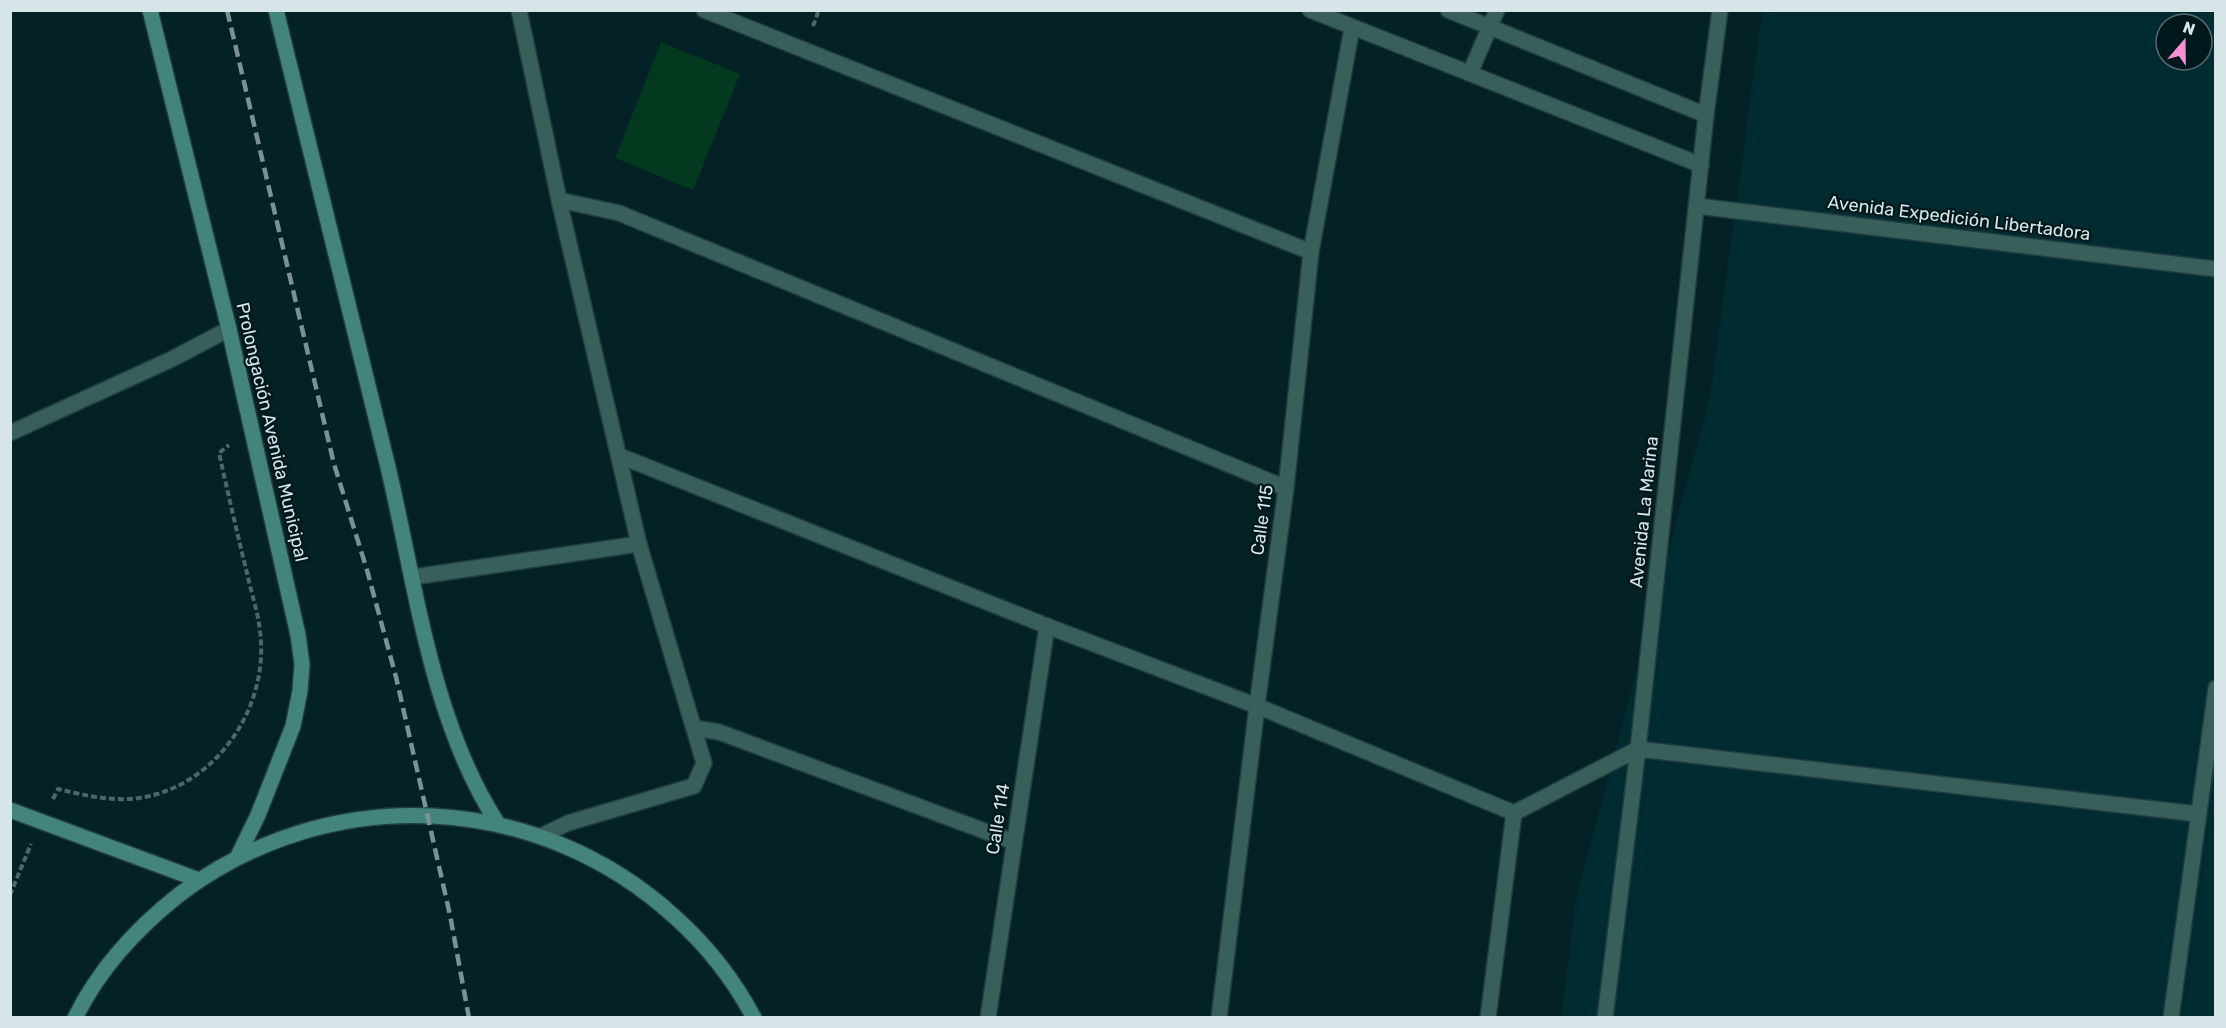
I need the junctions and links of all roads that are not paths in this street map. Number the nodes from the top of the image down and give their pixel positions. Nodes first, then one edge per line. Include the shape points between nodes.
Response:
1 (150, 10) edge
2 (276, 10) edge
3 (519, 10) edge
4 (704, 10) edge
5 (1310, 10) edge
6 (1448, 10) edge
7 (1497, 10) edge
8 (1720, 10) edge
9 (1490, 27) junction
10 (1352, 28) junction
11 (1470, 74) junction
12 (1706, 115) junction
13 (1701, 165) junction
14 (559, 200) junction
15 (1697, 206) junction
16 (1311, 252) junction
17 (2216, 269) edge
18 (229, 329) junction
19 (10, 433) edge
20 (620, 456) junction
21 (1286, 488) junction
22 (639, 544) junction
23 (413, 577) junction
24 (1047, 626) junction
25 (2216, 688) edge
26 (1257, 706) junction
27 (694, 728) junction
28 (1638, 750) junction
29 (10, 810) edge
30 (1514, 813) junction
31 (2198, 814) junction
32 (498, 824) junction
33 (541, 836) junction
34 (1014, 842) junction
35 (237, 858) junction
36 (199, 880) junction
37 (75, 1017) edge
38 (754, 1017) edge
39 (988, 1017) edge
40 (1219, 1017) edge
41 (1488, 1017) edge
42 (1605, 1017) edge
43 (2171, 1017) edge

1 - 18 main road, Prolongación Avenida Municipal
2 - 23 main road
3 - 14 street
4 - 16 street
5 - 10 street
6 - 9 street
7 - 9 street
8 - 12 street, Avenida La Marina
9 - 11 street
9 - 12 street
10 - 11 street
10 - 16 street, Calle 115
11 - 13 street
12 - 13 street, Avenida La Marina
13 - 15 street, Avenida La Marina
14 - 20 street
14 - 21 street via 619,213
15 - 17 street, Avenida Expedición Libertadora
15 - 28 street, Avenida La Marina
16 - 21 street, Calle 115
18 - 19 street
18 - 35 main road, Prolongación Avenida Municipal via 302,664 293,726
20 - 22 street
20 - 24 street
21 - 26 street, Calle 115
22 - 23 street
22 - 27 street
23 - 32 main road via 440,695 480,797
24 - 26 street
24 - 34 street, Calle 114
25 - 31 street
26 - 30 street
26 - 40 street, Calle 115
27 - 33 street via 704,763 693,786 568,823
27 - 34 street via 719,732
28 - 30 street
28 - 31 street
28 - 42 street, Avenida La Marina
29 - 36 main road
30 - 41 street
31 - 43 street
32 - 33 main road
32 - 35 main road via 428,814 364,818 320,826
33 - 38 main road via 602,864 658,901 720,966
34 - 39 street, Calle 114
35 - 36 main road
36 - 37 main road via 163,907 131,939

